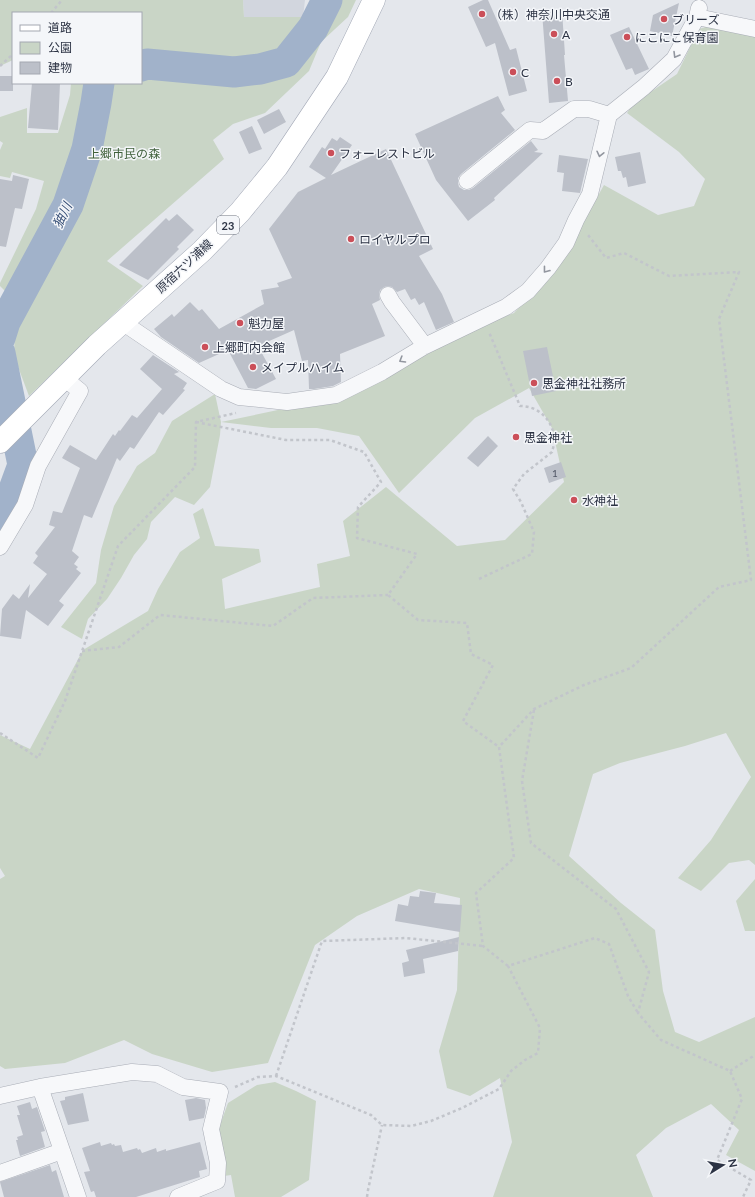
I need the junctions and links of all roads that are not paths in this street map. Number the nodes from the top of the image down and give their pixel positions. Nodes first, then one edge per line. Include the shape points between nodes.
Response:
1 (374, 0) edge
2 (755, 29) edge
3 (609, 115) junction
4 (467, 181) dead end
5 (388, 295) dead end
6 (122, 322) junction
7 (426, 346) junction
8 (64, 378) junction
9 (0, 442) edge
10 (0, 547) edge
11 (40, 1087) junction
12 (0, 1096) edge
13 (62, 1151) junction
14 (0, 1173) edge
15 (78, 1197) edge
16 (178, 1197) edge

1 - 6 main road, 原宿六ツ浦線 / 23 via 338,77 277,167 240,212 202,251
2 -> 3 street via 698,12 674,60
3 - 4 street via 589,109 574,109 543,130 530,130
3 -> 7 street via 590,194 566,243 538,280 506,307
5 - 7 street
7 -> 6 street via 336,395 287,402 239,397 221,389
6 - 8 main road, 原宿六ツ浦線 / 23
8 - 9 main road, 原宿六ツ浦線 / 23
8 - 10 street via 80,391 38,466 25,505
11 - 12 street
11 - 13 street
11 - 16 street via 132,1072 157,1074 183,1087 220,1092 211,1129 218,1163 217,1181
13 - 14 street
13 - 15 street

